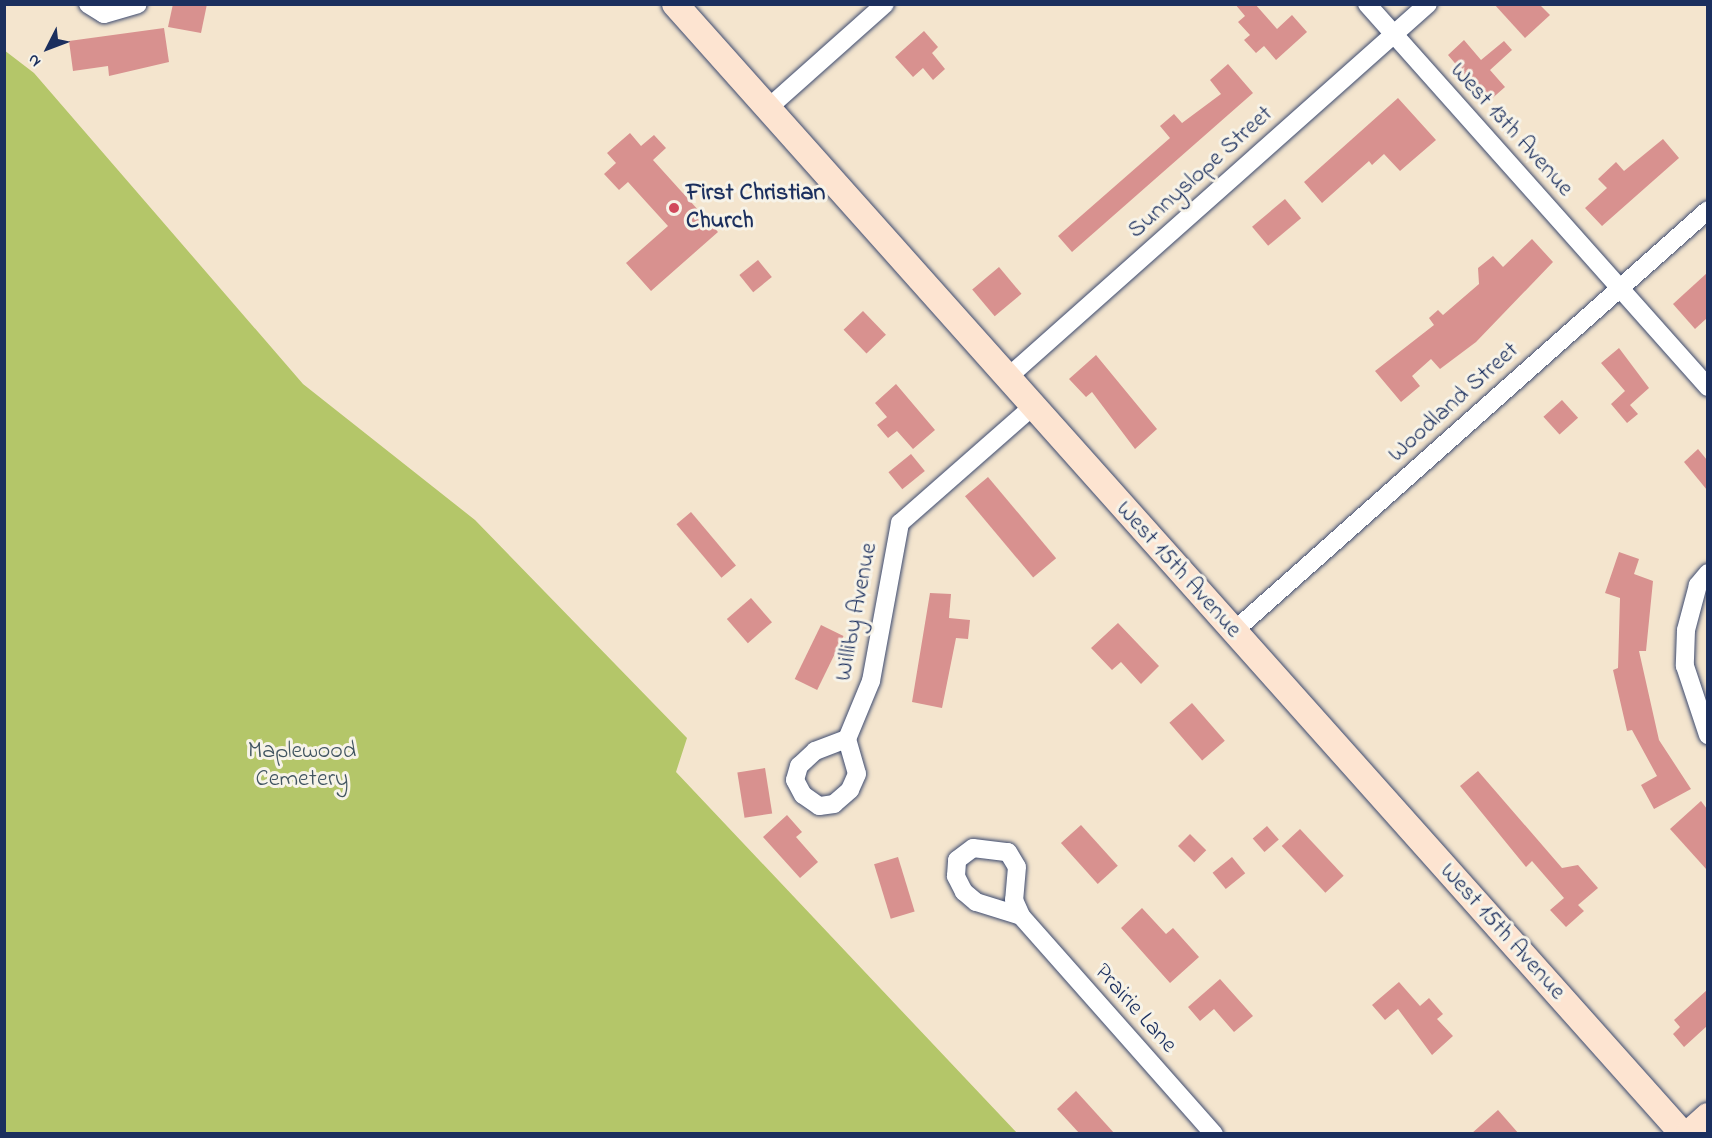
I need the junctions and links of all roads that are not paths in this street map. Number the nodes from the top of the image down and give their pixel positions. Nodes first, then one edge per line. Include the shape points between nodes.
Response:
1 (88, 4) edge
2 (138, 4) edge
3 (675, 4) edge
4 (885, 4) edge
5 (1367, 4) edge
6 (1428, 4) edge
7 (1394, 34) junction
8 (768, 109) junction
9 (1707, 210) edge
10 (1619, 288) junction
11 (1007, 378) junction
12 (1707, 387) edge
13 (1032, 407) junction
14 (1707, 573) edge
15 (1233, 632) junction
16 (1707, 735) edge
17 (847, 739) dead end
18 (1021, 916) dead end
19 (1707, 1116) edge
20 (1214, 1134) edge
21 (1683, 1134) edge
22 (1688, 1134) edge

1 - 2 street via 104,14
3 - 8 street, West 15th Avenue
4 - 8 street
5 - 7 street, West 13th Avenue
6 - 7 street, Sunnyslope Street
7 - 10 street, West 13th Avenue
7 - 11 street, Sunnyslope Street
8 - 11 street, West 15th Avenue
9 - 10 street, Woodland Street
10 - 12 street, West 13th Avenue
10 - 15 street, Woodland Street
11 - 13 street, West 15th Avenue
13 - 15 street, West 15th Avenue
13 - 17 street, Williby Avenue via 900,523 871,681
14 - 16 street via 1698,585 1686,630 1685,666
15 - 21 street, West 15th Avenue
18 - 20 street, Prairie Lane
19 - 22 street

